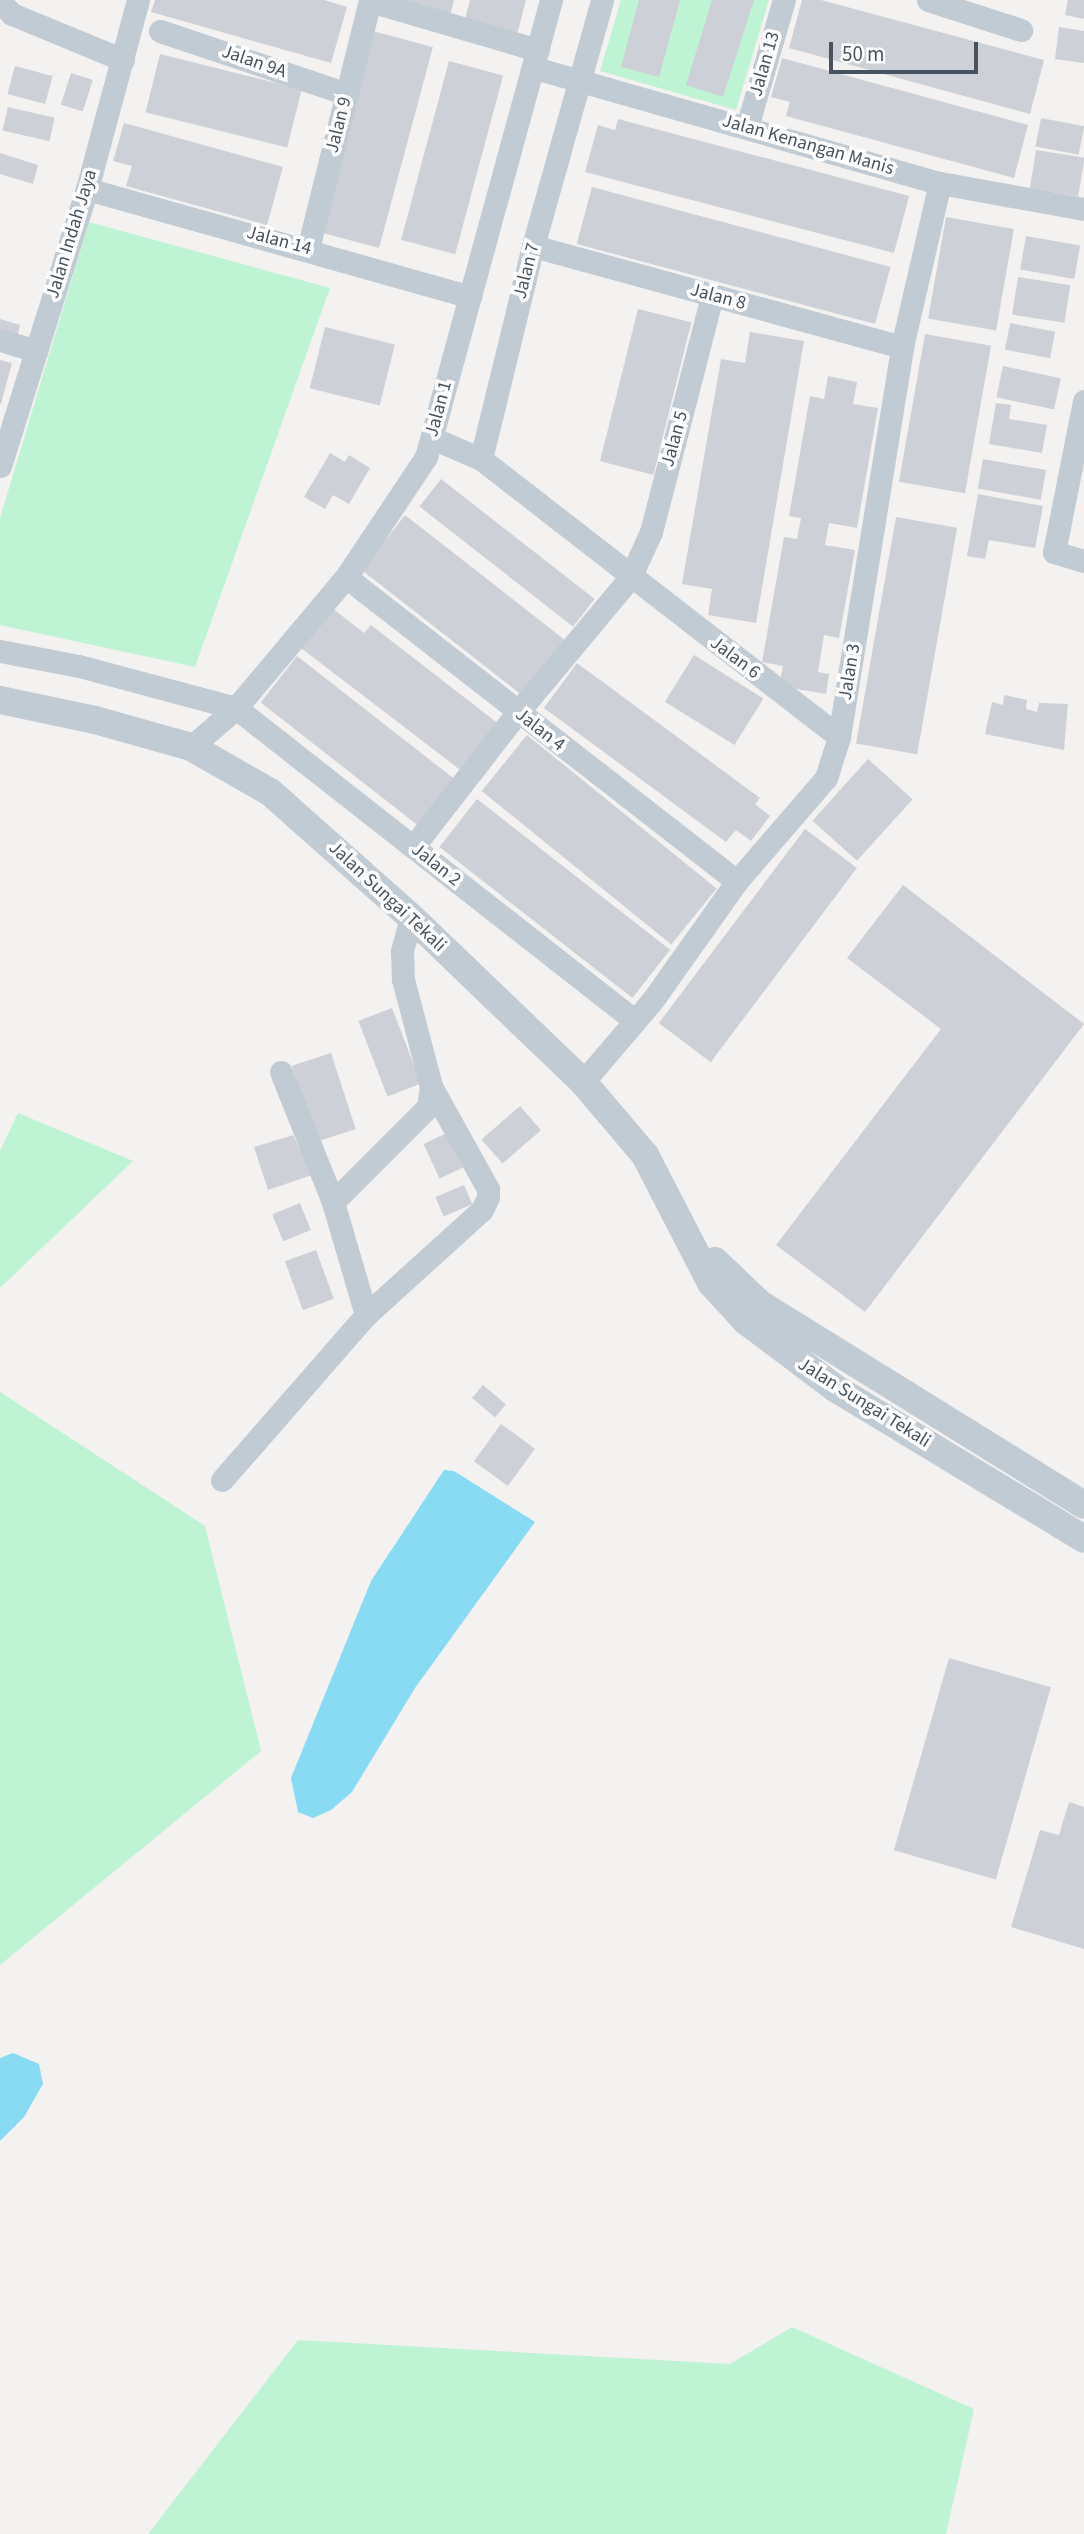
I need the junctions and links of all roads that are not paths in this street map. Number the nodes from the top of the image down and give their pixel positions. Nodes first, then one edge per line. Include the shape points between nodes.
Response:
1 (138, 0) edge
2 (551, 0) edge
3 (602, 0) edge
4 (784, 0) edge
5 (928, 0) edge
6 (370, 1) edge
7 (0, 2) edge
8 (1021, 30) dead end
9 (160, 31) dead end
10 (536, 59) junction
11 (123, 60) junction
12 (580, 83) junction
13 (347, 94) junction
14 (747, 127) junction
15 (940, 183) junction
16 (87, 189) junction
17 (1084, 209) edge
18 (533, 246) junction
19 (308, 249) junction
20 (712, 296) junction
21 (470, 297) junction
22 (0, 340) edge
23 (902, 347) junction
24 (36, 351) junction
25 (1084, 401) edge
26 (432, 439) junction
27 (481, 459) junction
28 (0, 466) edge
29 (1084, 561) edge
30 (346, 576) junction
31 (630, 579) junction
32 (0, 651) edge
33 (0, 700) edge
34 (236, 708) junction
35 (517, 713) junction
36 (839, 737) junction
37 (191, 747) junction
38 (413, 847) junction
39 (737, 881) junction
40 (411, 917) junction
41 (635, 1021) junction
42 (281, 1072) dead end
43 (583, 1082) junction
44 (430, 1086) junction
45 (332, 1202) junction
46 (681, 1226) junction
47 (366, 1315) junction
48 (222, 1480) dead end
49 (1084, 1505) edge
50 (1084, 1539) edge

1 - 11 street, Jalan Indah Jaya
2 - 10 street, Jalan 1
3 - 12 street, Jalan 7
4 - 14 street, Jalan 13
5 - 8 street
6 - 10 street, Jalan Kenangan Manis
6 - 13 street, Jalan 9
7 - 11 street via 12,14
9 - 13 street, Jalan 9A
10 - 12 street, Jalan Kenangan Manis
10 - 21 street, Jalan 1
11 - 16 street, Jalan Indah Jaya
12 - 14 street, Jalan Kenangan Manis
12 - 18 street, Jalan 7
13 - 19 street, Jalan 9
14 - 15 street, Jalan Kenangan Manis
15 - 17 street, Jalan Kenangan Manis
15 - 23 street, Jalan 3
16 - 19 street, Jalan 14
16 - 24 street, Jalan Indah Jaya
18 - 20 street, Jalan 8
18 - 27 street, Jalan 7
19 - 21 street, Jalan 14
20 - 23 street, Jalan 8
20 - 31 street, Jalan 5 via 651,532
21 - 26 street, Jalan 1
22 - 24 street
23 - 36 street, Jalan 3
24 - 28 street, Jalan Indah Jaya
25 - 29 street via 1054,552
26 - 27 street, Jalan 6
26 - 30 street, Jalan 1 via 426,457
27 - 31 street, Jalan 6
30 - 34 street, Jalan 1
30 - 35 street, Jalan 4
31 - 35 street
31 - 36 street, Jalan 6
32 - 34 street via 79,666
33 - 37 street, Jalan Sungai Tekali via 38,705
34 - 37 street, Jalan 1
34 - 38 street, Jalan 2
35 - 38 street
35 - 39 street, Jalan 4
36 - 39 street, Jalan 3 via 826,778 812,798
37 - 40 street, Jalan Sungai Tekali via 270,792
38 - 41 street, Jalan 2
39 - 41 street, Jalan 3
40 - 43 street, Jalan Sungai Tekali
40 - 44 street via 402,951 403,979
41 - 43 street, Jalan 3
42 - 45 street
43 - 46 street, Jalan Sungai Tekali via 645,1156
44 - 45 street via 429,1107 419,1120
44 - 47 street via 488,1189 488,1197 482,1210
45 - 47 street
46 - 49 street, Jalan Sungai Tekali via 760,1304
46 - 50 street, Jalan Sungai Tekali via 710,1283 796,1362
47 - 48 street

